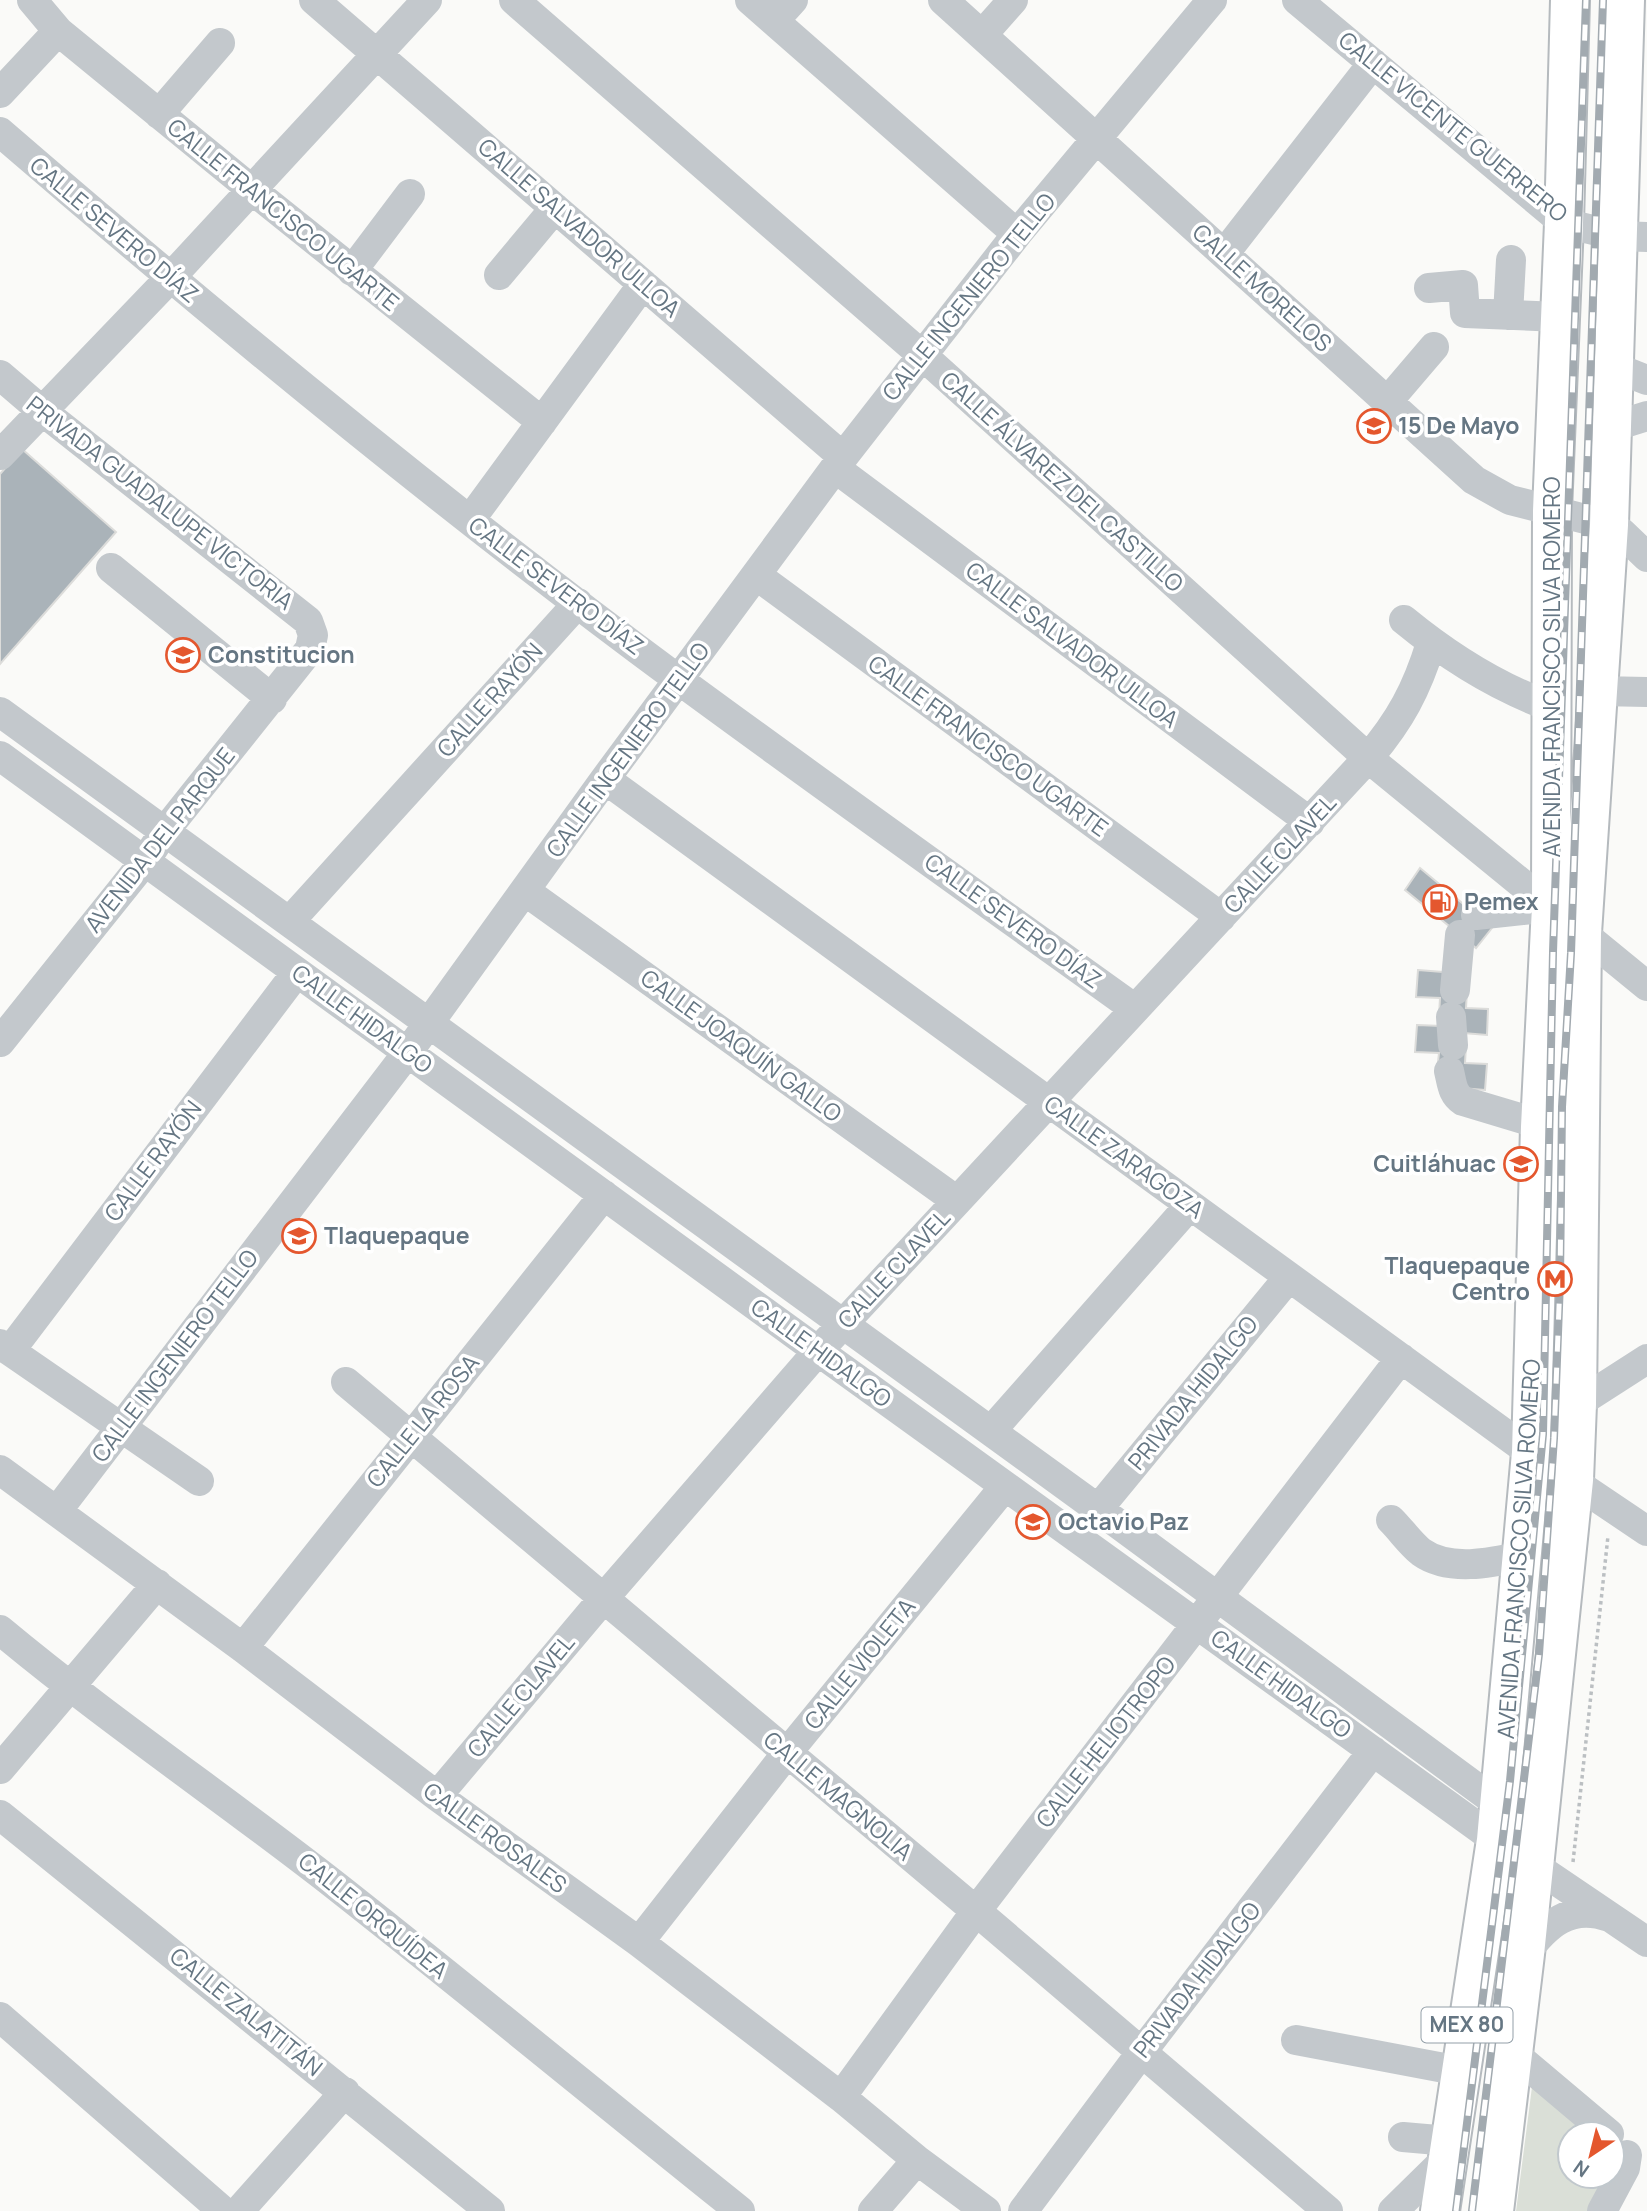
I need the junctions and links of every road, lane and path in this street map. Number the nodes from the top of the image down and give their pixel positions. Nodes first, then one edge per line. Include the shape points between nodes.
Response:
1 (32, 0) edge
2 (314, 0) edge
3 (428, 0) edge
4 (514, 0) edge
5 (750, 0) edge
6 (943, 0) edge
7 (1013, 0) edge
8 (1212, 0) edge
9 (1297, 0) edge
10 (1570, 0) edge
11 (784, 11) edge
12 (1632, 14) edge
13 (58, 31) junction
14 (982, 35) junction
15 (220, 43) dead end
16 (377, 54) junction
17 (1373, 63) junction
18 (1635, 76) edge
19 (0, 93) edge
20 (159, 114) junction
21 (0, 132) edge
22 (1097, 139) junction
23 (251, 190) junction
24 (410, 194) dead end
25 (555, 208) junction
26 (1564, 223) junction
27 (1017, 234) junction
28 (1633, 236) edge
29 (1224, 254) junction
30 (1511, 260) dead end
31 (352, 271) junction
32 (499, 275) dead end
33 (170, 278) junction
34 (643, 284) junction
35 (1429, 288) dead end
36 (1508, 315) junction
37 (1560, 317) junction
38 (1434, 347) dead end
39 (922, 355) junction
40 (1630, 374) edge
41 (0, 375) edge
42 (1387, 402) junction
43 (41, 410) junction
44 (542, 422) junction
45 (1629, 422) edge
46 (0, 455) edge
47 (839, 462) junction
48 (1552, 511) junction
49 (470, 520) junction
50 (1609, 525) junction
51 (1647, 557) edge
52 (111, 568) dead end
53 (756, 575) junction
54 (578, 603) junction
55 (1404, 620) dead end
56 (313, 635) joint
57 (1431, 643) junction
58 (678, 679) junction
59 (1598, 691) junction
60 (1647, 692) edge
61 (272, 699) junction
62 (1552, 706) junction
63 (0, 712) edge
64 (0, 756) edge
65 (1368, 758) junction
66 (604, 779) junction
67 (1310, 822) junction
68 (164, 832) junction
69 (145, 861) junction
70 (525, 891) junction
71 (1551, 907) junction
72 (1221, 917) junction
73 (289, 922) junction
74 (1582, 933) junction
75 (297, 972) junction
76 (1647, 986) edge
77 (1135, 1009) junction
78 (429, 1024) junction
79 (0, 1042) edge
80 (408, 1052) junction
81 (1049, 1102) junction
82 (1540, 1127) junction
83 (604, 1195) junction
84 (957, 1201) junction
85 (1190, 1205) junction
86 (1289, 1277) junction
87 (843, 1324) junction
88 (5, 1348) edge
89 (818, 1351) junction
90 (1401, 1358) junction
91 (1647, 1359) edge
92 (346, 1382) dead end
93 (1577, 1404) junction
94 (120, 1427) junction
95 (991, 1431) junction
96 (411, 1437) junction
97 (1531, 1453) junction
98 (0, 1470) edge
99 (1574, 1480) junction
100 (199, 1481) dead end
101 (1005, 1486) junction
102 (1098, 1509) junction
103 (57, 1511) junction
104 (1391, 1520) dead end
105 (1647, 1531) edge
106 (1522, 1556) junction
107 (157, 1584) junction
108 (1217, 1597) junction
109 (603, 1599) junction
110 (1197, 1624) junction
111 (0, 1630) edge
112 (243, 1648) junction
113 (70, 1688) junction
114 (1373, 1751) junction
115 (787, 1753) junction
116 (0, 1769) edge
117 (437, 1796) junction
118 (0, 1815) edge
119 (1498, 1822) junction
120 (1536, 1849) junction
121 (976, 1911) junction
122 (1614, 1918) junction
123 (639, 1942) junction
124 (1647, 1942) edge
125 (1525, 1954) junction
126 (0, 2017) edge
127 (1296, 2040) dead end
128 (1141, 2053) junction
129 (1514, 2054) junction
130 (1460, 2071) junction
131 (345, 2092) junction
132 (841, 2097) junction
133 (1594, 2120) edge
134 (1403, 2137) dead end
135 (1448, 2150) junction
136 (917, 2160) junction
137 (1613, 2190) edge
138 (223, 2211) edge
139 (239, 2211) edge
140 (490, 2211) edge
141 (740, 2211) edge
142 (873, 2211) edge
143 (986, 2211) edge
144 (1023, 2211) edge
145 (1328, 2211) edge
146 (1393, 2211) edge
147 (1440, 2211) edge
148 (1494, 2211) edge
149 (1602, 2211) edge

1 - 13 street, CALLE FRANCISCO UGARTE
2 - 16 street, CALLE SALVADOR ULLOA
3 - 16 street
4 - 39 street, CALLE ÁLVAREZ DEL CASTILLO
5 - 11 street
6 - 14 street, CALLE MORELOS
7 - 14 street
8 - 22 street, CALLE INGENIERO TELLO
9 - 17 street, CALLE VICENTE GUERRERO
10 - 26 main road, AVENIDA FRANCISCO SILVA ROMERO / MEX 80
11 - 27 street
12 - 18 main road, AVENIDA FRANCISCO SILVA ROMERO / MEX 80
13 - 19 street
13 - 20 street, CALLE FRANCISCO UGARTE
14 - 22 street, CALLE MORELOS
15 - 20 street
16 - 23 street
16 - 25 street, CALLE SALVADOR ULLOA
17 - 26 street, CALLE VICENTE GUERRERO
17 - 29 street
18 - 28 main road, AVENIDA FRANCISCO SILVA ROMERO / MEX 80
20 - 23 street, CALLE FRANCISCO UGARTE
21 - 33 street, CALLE SEVERO DÍAZ
22 - 27 street, CALLE INGENIERO TELLO
22 - 29 street, CALLE MORELOS
23 - 31 street, CALLE FRANCISCO UGARTE
23 - 33 street
24 - 31 street
25 - 32 street
25 - 34 street, CALLE SALVADOR ULLOA
26 - 28 street, CALLE VICENTE GUERRERO
26 - 37 main road, AVENIDA FRANCISCO SILVA ROMERO / MEX 80
27 - 39 street, CALLE INGENIERO TELLO
28 - 40 main road, AVENIDA FRANCISCO SILVA ROMERO / MEX 80
29 - 42 street, CALLE MORELOS
30 - 36 street
31 - 44 street, CALLE FRANCISCO UGARTE
33 - 43 street
33 - 49 street, CALLE SEVERO DÍAZ
34 - 44 street
34 - 47 street, CALLE SALVADOR ULLOA
35 - 36 street via 1463,285 1465,313
36 - 37 street
37 - 48 main road, AVENIDA FRANCISCO SILVA ROMERO / MEX 80
38 - 42 street
39 - 47 street, CALLE INGENIERO TELLO
39 - 65 street, CALLE ÁLVAREZ DEL CASTILLO
40 - 45 main road, AVENIDA FRANCISCO SILVA ROMERO / MEX 80
41 - 43 street, PRIVADA GUADALUPE VICTORIA
42 - 48 street, CALLE MORELOS via 1474,480 1510,500
43 - 46 street
43 - 56 street, PRIVADA GUADALUPE VICTORIA via 308,621
44 - 49 street
45 - 50 main road, AVENIDA FRANCISCO SILVA ROMERO / MEX 80
47 - 53 street, CALLE INGENIERO TELLO
47 - 67 street, CALLE SALVADOR ULLOA
48 - 50 street, CALLE MORELOS
48 - 62 main road, AVENIDA FRANCISCO SILVA ROMERO / MEX 80
49 - 54 street, CALLE SEVERO DÍAZ
50 - 51 street
50 - 59 main road, AVENIDA FRANCISCO SILVA ROMERO / MEX 80
52 - 61 street
53 - 58 street, CALLE INGENIERO TELLO
53 - 72 street, CALLE FRANCISCO UGARTE
54 - 58 street, CALLE SEVERO DÍAZ
54 - 73 street, CALLE RAYÓN
55 - 57 street
56 - 61 street, AVENIDA DEL PARQUE via 310,649
57 - 62 street via 1502,686
57 - 65 street, CALLE CLAVEL via 1407,705
58 - 66 street, CALLE INGENIERO TELLO
58 - 77 street, CALLE SEVERO DÍAZ
59 - 60 street
59 - 74 main road, AVENIDA FRANCISCO SILVA ROMERO / MEX 80
61 - 68 street, AVENIDA DEL PARQUE
62 - 71 main road, AVENIDA FRANCISCO SILVA ROMERO / MEX 80
63 - 68 street, CALLE HIDALGO
64 - 69 street, CALLE HIDALGO
65 - 67 street, CALLE CLAVEL
65 - 71 street, CALLE ÁLVAREZ DEL CASTILLO
66 - 70 street, CALLE INGENIERO TELLO
66 - 81 street, CALLE ZARAGOZA
67 - 72 street, CALLE CLAVEL
68 - 69 street, AVENIDA DEL PARQUE
68 - 73 street, CALLE HIDALGO
69 - 75 street, CALLE HIDALGO
69 - 79 street, AVENIDA DEL PARQUE
70 - 78 street, CALLE INGENIERO TELLO
70 - 84 street, CALLE JOAQUÍN GALLO
71 - 74 street, CALLE ÁLVAREZ DEL CASTILLO
71 - 82 main road, AVENIDA FRANCISCO SILVA ROMERO / MEX 80
71 - 82 street via 1468,925 1452,1031 1457,1097
72 - 77 street, CALLE CLAVEL
73 - 78 street, CALLE HIDALGO
74 - 76 street, CALLE ÁLVAREZ DEL CASTILLO
74 - 93 main road, AVENIDA FRANCISCO SILVA ROMERO / MEX 80
75 - 80 street, CALLE HIDALGO
75 - 88 street, CALLE RAYÓN
77 - 81 street, CALLE CLAVEL
78 - 80 street, CALLE INGENIERO TELLO
78 - 87 street, CALLE HIDALGO
80 - 83 street, CALLE HIDALGO
80 - 94 street, CALLE INGENIERO TELLO
81 - 84 street, CALLE CLAVEL
81 - 85 street, CALLE ZARAGOZA
82 - 97 main road, AVENIDA FRANCISCO SILVA ROMERO / MEX 80
83 - 89 street, CALLE HIDALGO
83 - 96 street, CALLE LA ROSA
84 - 87 street, CALLE CLAVEL
85 - 86 street, CALLE ZARAGOZA
85 - 95 street
86 - 90 street, CALLE ZARAGOZA
86 - 102 street, PRIVADA HIDALGO
87 - 89 street, CALLE CLAVEL
87 - 95 street, CALLE HIDALGO
88 - 94 street
89 - 101 street, CALLE HIDALGO
89 - 109 street, CALLE CLAVEL
90 - 97 street, CALLE ZARAGOZA
90 - 108 street, CALLE HELIOTROPO
91 - 93 street
92 - 96 street, CALLE MAGNOLIA
93 - 99 main road, AVENIDA FRANCISCO SILVA ROMERO / MEX 80
94 - 100 street
94 - 103 street, CALLE INGENIERO TELLO
95 - 102 street, CALLE HIDALGO
96 - 109 street, CALLE MAGNOLIA
96 - 112 street, CALLE LA ROSA
97 - 99 street, CALLE ZARAGOZA
97 - 106 main road, AVENIDA FRANCISCO SILVA ROMERO / MEX 80
98 - 103 street, CALLE ROSALES
99 - 105 street, CALLE ZARAGOZA
99 - 120 main road, AVENIDA FRANCISCO SILVA ROMERO / MEX 80
101 - 110 street, CALLE HIDALGO
101 - 115 street, CALLE VIOLETA
102 - 108 street, CALLE HIDALGO
103 - 107 street, CALLE ROSALES
104 - 106 street via 1434,1560 1484,1562
106 - 119 main road, AVENIDA FRANCISCO SILVA ROMERO / MEX 80
107 - 112 street, CALLE ROSALES
107 - 113 street
108 - 110 street, CALLE HELIOTROPO
108 - 119 street, CALLE HIDALGO
109 - 115 street, CALLE MAGNOLIA
109 - 117 street, CALLE CLAVEL
110 - 114 street, CALLE HIDALGO
110 - 121 street, CALLE HELIOTROPO
111 - 113 street, CALLE ORQUÍDEA
112 - 117 street, CALLE ROSALES
113 - 116 street
113 - 141 street, CALLE ORQUÍDEA via 336,1886
114 - 119 street, CALLE HIDALGO
114 - 128 street, PRIVADA HIDALGO
115 - 121 street, CALLE MAGNOLIA
115 - 123 street, CALLE VIOLETA
117 - 123 street, CALLE ROSALES
118 - 131 street, CALLE ZALATITÁN
119 - 120 street, CALLE HIDALGO
119 - 130 main road, AVENIDA FRANCISCO SILVA ROMERO / MEX 80
120 - 122 street, CALLE HIDALGO
120 - 125 main road, AVENIDA FRANCISCO SILVA ROMERO / MEX 80
121 - 128 street, CALLE MAGNOLIA
121 - 132 street, CALLE HELIOTROPO
122 - 124 street, CALLE HIDALGO
122 - 125 street via 1586,1912 1558,1919
123 - 132 street, CALLE ROSALES
125 - 129 main road, AVENIDA FRANCISCO SILVA ROMERO / MEX 80
126 - 138 street
127 - 130 street
128 - 144 street, PRIVADA HIDALGO
128 - 145 street, CALLE MAGNOLIA
129 - 133 street
129 - 148 main road, AVENIDA FRANCISCO SILVA ROMERO / MEX 80
130 - 135 main road, AVENIDA FRANCISCO SILVA ROMERO / MEX 80
131 - 139 street
131 - 140 street, CALLE ZALATITÁN
132 - 136 street, CALLE ROSALES
134 - 135 street
135 - 146 street
135 - 147 main road, AVENIDA FRANCISCO SILVA ROMERO / MEX 80
136 - 142 street
136 - 143 street, CALLE ROSALES
137 - 149 street

